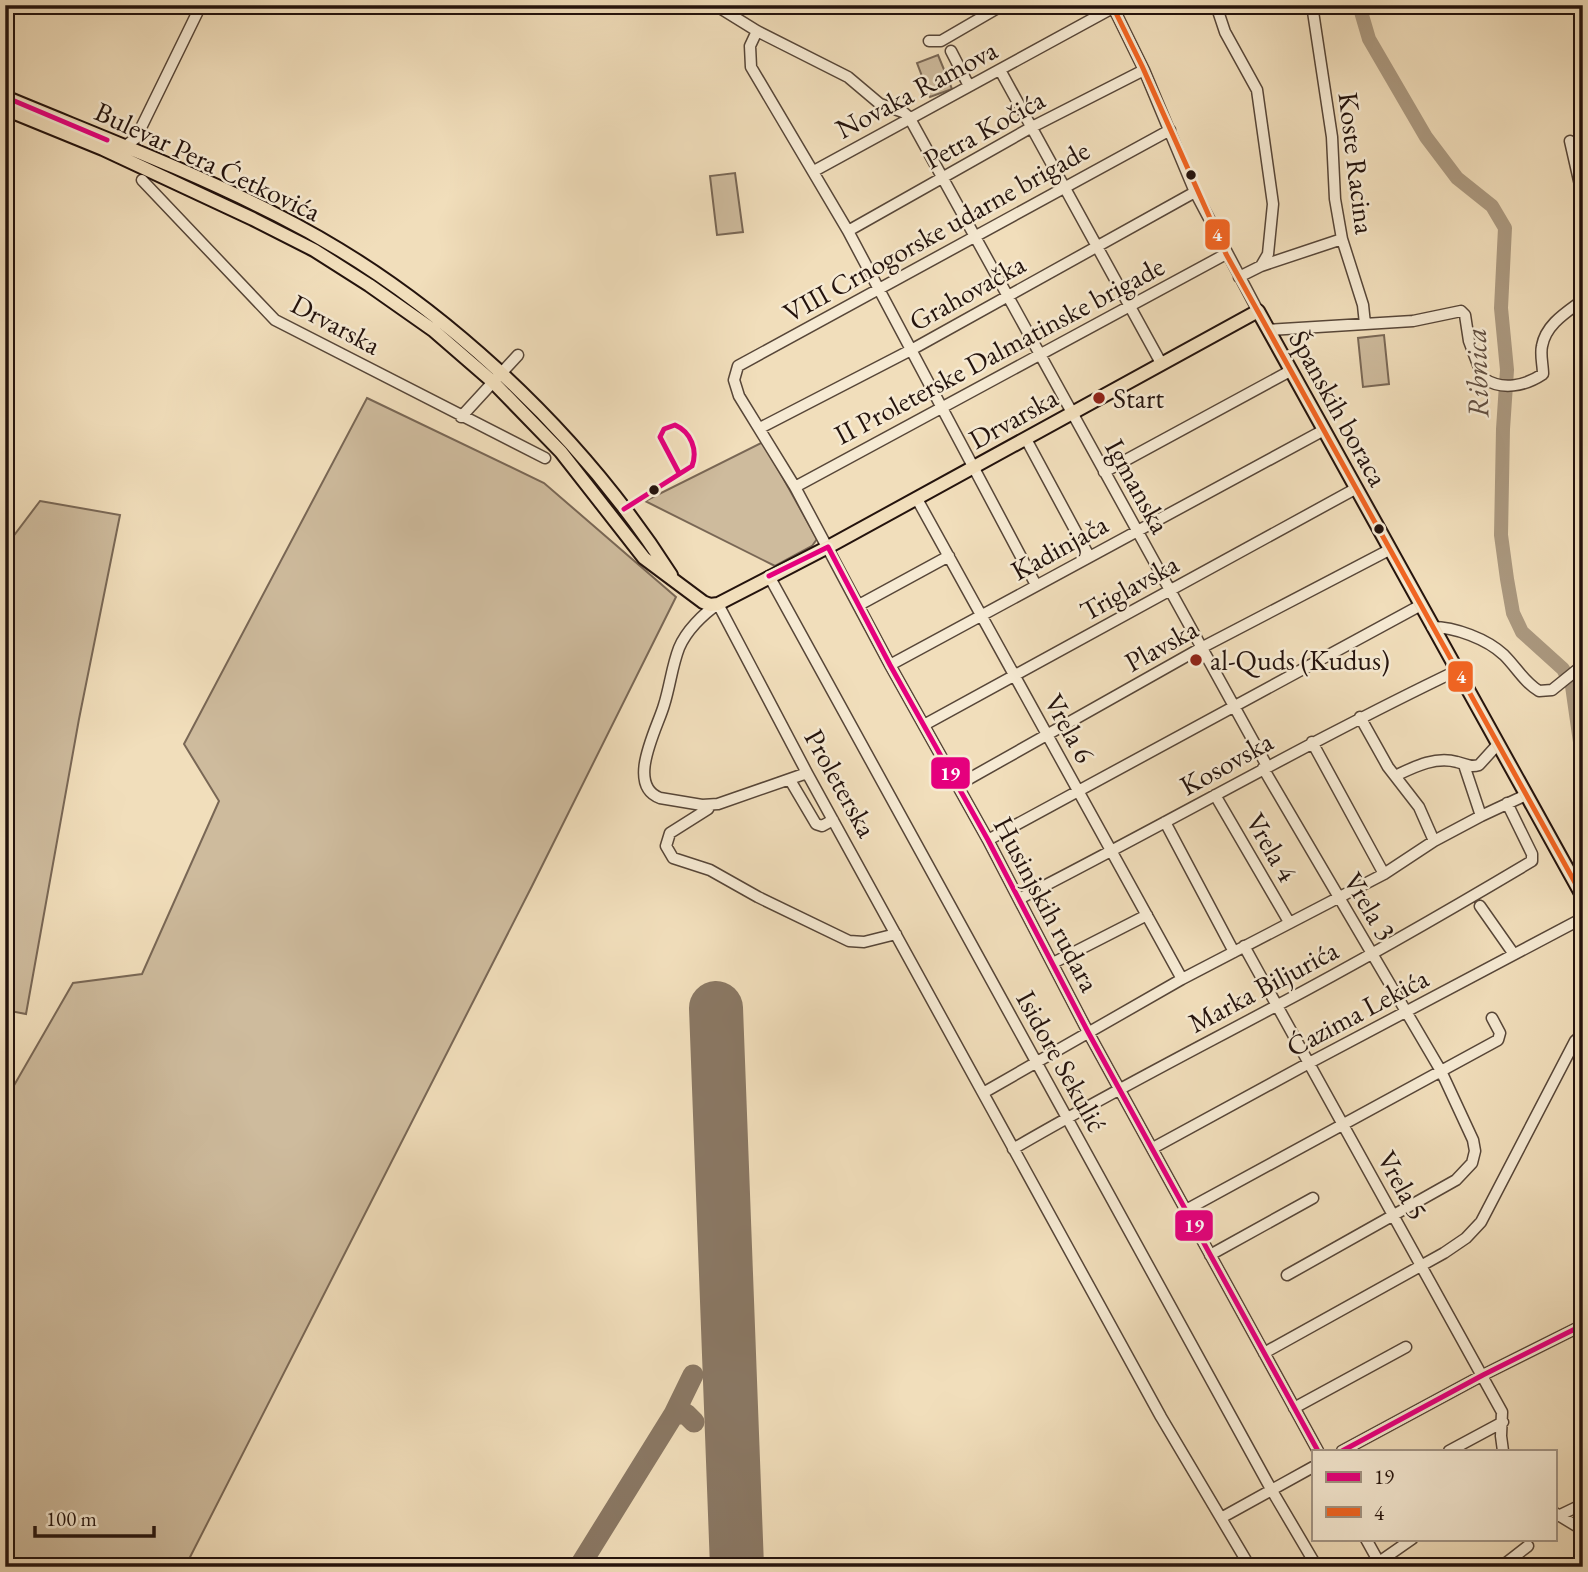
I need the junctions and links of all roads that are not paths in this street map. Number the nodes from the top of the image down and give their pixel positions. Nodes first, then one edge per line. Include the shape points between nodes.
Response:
1 (201, 5) edge
2 (715, 5) edge
3 (738, 5) edge
4 (1003, 5) edge
5 (1216, 5) edge
6 (1311, 5) edge
7 (1114, 6) edge
8 (732, 17) junction
9 (757, 31) junction
10 (929, 41) dead end
11 (951, 51) dead end
12 (1000, 70) junction
13 (1144, 70) junction
14 (969, 86) junction
15 (5, 97) edge
16 (5, 108) edge
17 (909, 117) junction
18 (1032, 127) junction
19 (1170, 130) junction
20 (1570, 141) dead end
21 (105, 144) junction
22 (124, 147) junction
23 (814, 171) junction
24 (942, 177) junction
25 (142, 180) dead end
26 (1064, 186) junction
27 (1195, 192) junction
28 (1583, 198) edge
29 (848, 231) junction
30 (974, 236) junction
31 (1342, 239) junction
32 (1097, 246) junction
33 (1226, 254) junction
34 (1261, 266) junction
35 (1239, 277) junction
36 (877, 288) junction
37 (1007, 295) junction
38 (1583, 300) edge
39 (1129, 304) junction
40 (1258, 311) junction
41 (1365, 324) junction
42 (1268, 330) junction
43 (911, 350) junction
44 (1039, 354) junction
45 (518, 355) dead end
46 (1161, 363) junction
47 (1290, 371) junction
48 (497, 378) junction
49 (734, 380) joint
50 (941, 408) junction
51 (1071, 414) junction
52 (461, 417) junction
53 (760, 429) junction
54 (1324, 430) junction
55 (1026, 439) junction
56 (545, 458) dead end
57 (972, 467) junction
58 (1104, 472) junction
59 (795, 486) junction
60 (1355, 489) junction
61 (917, 499) junction
62 (1137, 531) junction
63 (828, 547) junction
64 (1389, 550) junction
65 (949, 556) junction
66 (1089, 556) junction
67 (769, 576) junction
68 (1036, 585) junction
69 (1170, 590) junction
70 (718, 604) junction
71 (859, 605) junction
72 (1421, 606) junction
73 (981, 615) junction
74 (1432, 627) junction
75 (1201, 648) junction
76 (890, 665) junction
77 (1579, 668) edge
78 (1456, 671) junction
79 (1015, 676) junction
80 (1233, 707) junction
81 (1360, 717) junction
82 (924, 725) junction
83 (1047, 734) junction
84 (1312, 742) junction
85 (1497, 744) junction
86 (1464, 765) junction
87 (1265, 767) junction
88 (807, 772) junction
89 (1395, 776) junction
90 (790, 780) junction
91 (958, 785) junction
92 (1079, 792) junction
93 (1215, 795) junction
94 (1526, 795) junction
95 (1507, 803) junction
96 (710, 805) junction
97 (1481, 816) junction
98 (833, 820) junction
99 (1165, 821) junction
100 (988, 840) junction
101 (1434, 841) junction
102 (1112, 852) junction
103 (1384, 874) junction
104 (1338, 897) junction
105 (1583, 897) edge
106 (1019, 899) junction
107 (1480, 906) dead end
108 (1147, 915) junction
109 (1583, 918) edge
110 (1290, 922) junction
111 (896, 934) junction
112 (1244, 946) junction
113 (1234, 952) junction
114 (1372, 953) junction
115 (1513, 953) junction
116 (1053, 963) junction
117 (1182, 979) junction
118 (1277, 1006) junction
119 (1405, 1011) junction
120 (1493, 1018) dead end
121 (1088, 1032) junction
122 (1583, 1034) edge
123 (1037, 1062) junction
124 (1309, 1062) junction
125 (1441, 1071) junction
126 (1119, 1088) junction
127 (983, 1093) junction
128 (1066, 1118) junction
129 (1343, 1125) junction
130 (1153, 1148) junction
131 (1013, 1149) junction
132 (1313, 1198) dead end
133 (1186, 1210) junction
134 (1394, 1216) junction
135 (1210, 1255) junction
136 (1421, 1265) junction
137 (1287, 1275) dead end
138 (1583, 1325) edge
139 (1406, 1347) dead end
140 (1264, 1353) junction
141 (1483, 1375) junction
142 (1294, 1408) junction
143 (1503, 1422) junction
144 (1317, 1450) edge
145 (1344, 1450) edge
146 (1452, 1450) edge
147 (1503, 1450) edge
148 (1312, 1468) edge
149 (1271, 1489) junction
150 (1583, 1504) edge
151 (1557, 1515) edge
152 (1221, 1518) junction
153 (1583, 1530) edge
154 (1367, 1540) edge
155 (1411, 1540) edge
156 (1528, 1546) dead end
157 (1380, 1564) edge
158 (1250, 1567) edge
159 (1317, 1567) edge
160 (1501, 1567) edge

1 - 22 street via 136,138
2 - 8 street
3 - 8 street
4 - 10 street via 941,41
5 - 34 street via 1225,32 1257,90 1273,204 1269,254
6 - 31 street, Koste Racina
7 - 12 street, Novaka Ramova
7 - 13 street, Španskih boraca
8 - 9 street
9 - 17 street via 848,77 880,104
9 - 23 street via 750,46 751,67
11 - 14 street
12 - 14 street, Novaka Ramova
12 - 18 street
13 - 18 street, Petra Kočića
13 - 19 street, Španskih boraca
14 - 17 street, Novaka Ramova
15 - 21 main road, Bulevar Pera Ćetkovića
16 - 21 main road, Bulevar Pera Ćetkovića
17 - 23 street, Novaka Ramova
17 - 24 street, Igmanska
18 - 24 street, Petra Kočića
18 - 26 street
19 - 26 street, VIII Crnogorske udarne brigade
19 - 27 street, Španskih boraca
20 - 28 street
21 - 22 main road, Bulevar Pera Ćetkovića
21 - 48 main road, Bulevar Pera Ćetkovića via 314,250
22 - 48 main road, Bulevar Pera Ćetkovića via 278,215 365,267 411,297
23 - 29 street
24 - 29 street, Petra Kočića
24 - 30 street, Igmanska
25 - 52 street, Drvarska via 275,320
26 - 30 street, VIII Crnogorske udarne brigade
26 - 32 street
27 - 32 street, Grahovačka
27 - 33 street, Španskih boraca
29 - 36 street
30 - 36 street, VIII Crnogorske udarne brigade
30 - 37 street, Igmanska
31 - 34 street
31 - 41 street, Koste Racina
32 - 37 street, Grahovačka
32 - 39 street
33 - 35 street, Španskih boraca
33 - 39 street, II Proleterske Dalmatinske brigade
34 - 35 street
35 - 40 street, Španskih boraca
36 - 43 street
36 - 49 street, VIII Crnogorske udarne brigade via 738,366
37 - 43 street, Grahovačka
37 - 44 street, Igmanska
38 - 41 street via 1563,314 1546,335 1543,374 1517,386 1483,378 1461,311
39 - 44 street, II Proleterske Dalmatinske brigade
39 - 46 street
40 - 42 main road, Španskih boraca
40 - 46 main road, Drvarska
41 - 42 street
42 - 47 main road, Španskih boraca
43 - 50 street
43 - 53 street, Grahovačka
44 - 50 street, II Proleterske Dalmatinske brigade
44 - 51 street, Igmanska
45 - 48 street
46 - 51 main road, Drvarska
47 - 54 main road, Španskih boraca
47 - 58 street
48 - 52 street
48 - 70 main road, Bulevar Pera Ćetkovića via 569,443 646,537 674,581 704,602
49 - 53 street, Husinjskih rudara
50 - 57 street
50 - 59 street, II Proleterske Dalmatinske brigade
51 - 55 main road, Drvarska
51 - 58 street, Igmanska
52 - 56 street, Drvarska
53 - 59 street, Husinjskih rudara
54 - 60 main road, Španskih boraca
54 - 62 street, Kadinjača
55 - 57 main road, Drvarska
55 - 66 street
57 - 61 main road, Drvarska
57 - 68 street
58 - 62 street, Igmanska
59 - 63 street, Husinjskih rudara
60 - 64 main road, Španskih boraca
60 - 69 street, Triglavska
61 - 63 main road, Drvarska
61 - 65 street, Vrela 6
62 - 66 street, Kadinjača
62 - 69 street, Igmanska
63 - 67 main road
63 - 71 street, Husinjskih rudara
64 - 72 main road, Španskih boraca
64 - 75 street, Plavska
65 - 71 street
65 - 73 street, Vrela 6
66 - 68 street, Kadinjača
67 - 70 main road
67 - 123 street, Isidore Sekulić
68 - 73 street, Kadinjača
69 - 75 street, Igmanska
69 - 79 street, Triglavska
70 - 88 street, Proleterska
70 - 96 street via 680,645 644,768 655,796
71 - 76 street, Husinjskih rudara
72 - 74 main road, Španskih boraca
72 - 80 street
73 - 76 street, Kadinjača
73 - 79 street, Vrela 6
74 - 77 street via 1493,647 1539,691 1549,692
74 - 78 main road, Španskih boraca
75 - 80 street, Igmanska
75 - 83 street, Plavska
76 - 82 street, Husinjskih rudara
78 - 81 street, Kosovska
78 - 85 main road, Španskih boraca
79 - 82 street, Triglavska
79 - 83 street, Vrela 6
80 - 87 street, Igmanska
80 - 92 street
81 - 84 street, Kosovska
81 - 89 street
82 - 91 street, Husinjskih rudara
83 - 91 street, Plavska
83 - 92 street, Vrela 6
84 - 87 street, Kosovska
84 - 103 street
85 - 86 street via 1479,765
85 - 94 main road, Španskih boraca
86 - 89 street via 1426,762
86 - 97 street
87 - 93 street, Kosovska
87 - 104 street, Vrela 3
88 - 90 street
88 - 98 street, Proleterska
89 - 101 street via 1419,807
90 - 96 street
90 - 98 street via 816,824
91 - 100 street, Husinjskih rudara
92 - 100 street
92 - 102 street, Vrela 6
93 - 99 street, Kosovska
93 - 110 street, Vrela 4
94 - 95 street
94 - 105 main road, Španskih boraca
95 - 97 street
95 - 114 street, Marka Biljurića via 1532,861
96 - 111 street via 667,836 666,846 673,858 710,870 849,941
97 - 101 street
98 - 111 street, Proleterska
99 - 102 street, Kosovska
99 - 113 street
100 - 106 street, Husinjskih rudara
101 - 103 street
102 - 106 street, Kosovska
102 - 108 street, Vrela 6
103 - 104 street
104 - 110 street
104 - 114 street, Vrela 3
106 - 116 street, Husinjskih rudara
107 - 115 street
108 - 116 street
108 - 117 street, Vrela 6
109 - 115 street, Ćazima Lekića
110 - 112 street
111 - 127 street, Proleterska
112 - 113 street
112 - 118 street, Vrela 5
113 - 117 street
114 - 118 street, Marka Biljurića
114 - 119 street, Vrela 3
115 - 119 street, Ćazima Lekića
116 - 121 street, Husinjskih rudara
117 - 121 street
118 - 124 street, Vrela 5
118 - 126 street, Marka Biljurića
119 - 124 street, Ćazima Lekića
119 - 125 street, Vrela 3
120 - 125 street via 1498,1040
121 - 123 street
121 - 126 street, Husinjskih rudara
122 - 136 street via 1575,1041 1481,1222 1458,1245
123 - 127 street
123 - 128 street, Isidore Sekulić
124 - 129 street, Vrela 5
124 - 130 street, Ćazima Lekića
125 - 129 street
125 - 134 street, Vrela 3 via 1474,1144 1472,1163 1464,1174
126 - 128 street, Marka Biljurića
126 - 130 street, Husinjskih rudara
127 - 131 street, Proleterska
128 - 131 street, Marka Biljurića
128 - 149 street, Isidore Sekulić
129 - 133 street
129 - 134 street, Vrela 5
130 - 133 street, Husinjskih rudara
131 - 152 street, Proleterska
132 - 135 street
133 - 135 street, Husinjskih rudara
134 - 136 street, Vrela 5
134 - 137 street
135 - 140 street, Husinjskih rudara
136 - 140 street
136 - 141 street, Vrela 5
138 - 141 street
139 - 142 street
140 - 142 street, Husinjskih rudara
141 - 143 street, Vrela 5
141 - 145 street
142 - 144 street, Husinjskih rudara
143 - 146 street
143 - 147 street, Vrela 5
148 - 149 street
149 - 152 street
149 - 159 street, Isidore Sekulić
150 - 151 street
151 - 153 street
152 - 158 street, Proleterska
154 - 157 street
155 - 157 street
156 - 160 street

